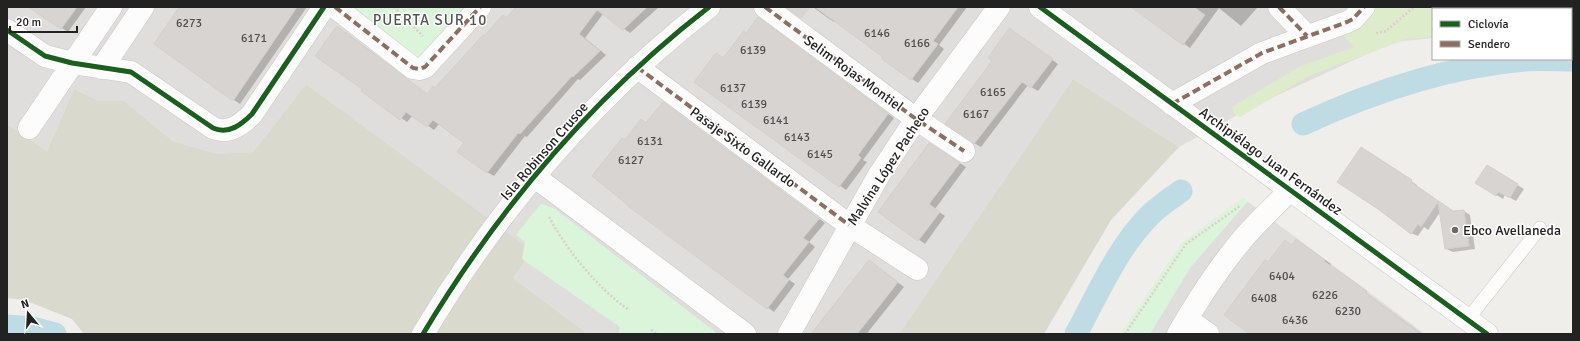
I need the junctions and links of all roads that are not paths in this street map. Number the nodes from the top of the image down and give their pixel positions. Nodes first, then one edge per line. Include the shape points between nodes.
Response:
1 (111, 7) edge
2 (143, 7) edge
3 (324, 7) edge
4 (335, 7) edge
5 (480, 7) edge
6 (709, 7) edge
7 (765, 7) edge
8 (999, 7) edge
9 (1040, 7) edge
10 (1279, 7) edge
11 (1364, 7) edge
12 (7, 30) edge
13 (1307, 36) junction
14 (72, 63) junction
15 (637, 67) junction
16 (102, 68) junction
17 (1172, 104) junction
18 (916, 119) junction
19 (29, 128) dead end
20 (964, 151) dead end
21 (535, 177) junction
22 (1290, 190) junction
23 (849, 225) junction
24 (1540, 228) dead end
25 (917, 269) dead end
26 (1467, 320) junction
27 (1182, 326) edge
28 (423, 334) edge
29 (745, 334) edge
30 (789, 334) edge
31 (1208, 334) edge
32 (1487, 334) edge

1 - 14 street
2 - 16 street
3 - 16 street via 252,114 239,126 229,130 213,128 131,72
4 - 5 street via 413,68 419,69 425,67 438,54
6 - 15 street, Isla Robinson Crusoe
7 - 18 street, Selim Rojas Montiel
8 - 18 street, Malvina López Pacheco
9 - 17 street, Archipiélago Juan Fernández
10 - 13 street
11 - 13 street via 1353,19
12 - 14 street via 45,56
13 - 17 street via 1262,53
14 - 16 street
14 - 19 street
15 - 21 street, Isla Robinson Crusoe via 581,123
15 - 23 street, Pasaje Sixto Gallardo
17 - 22 street, Archipiélago Juan Fernández
18 - 20 street, Selim Rojas Montiel
18 - 23 street, Malvina López Pacheco
21 - 28 street, Isla Robinson Crusoe via 466,267
21 - 29 street
22 - 26 street, Archipiélago Juan Fernández
22 - 27 street via 1242,239 1206,287
23 - 25 street, Pasaje Sixto Gallardo
23 - 30 street, Malvina López Pacheco
24 - 26 lane
26 - 32 street, Archipiélago Juan Fernández
27 - 31 street

